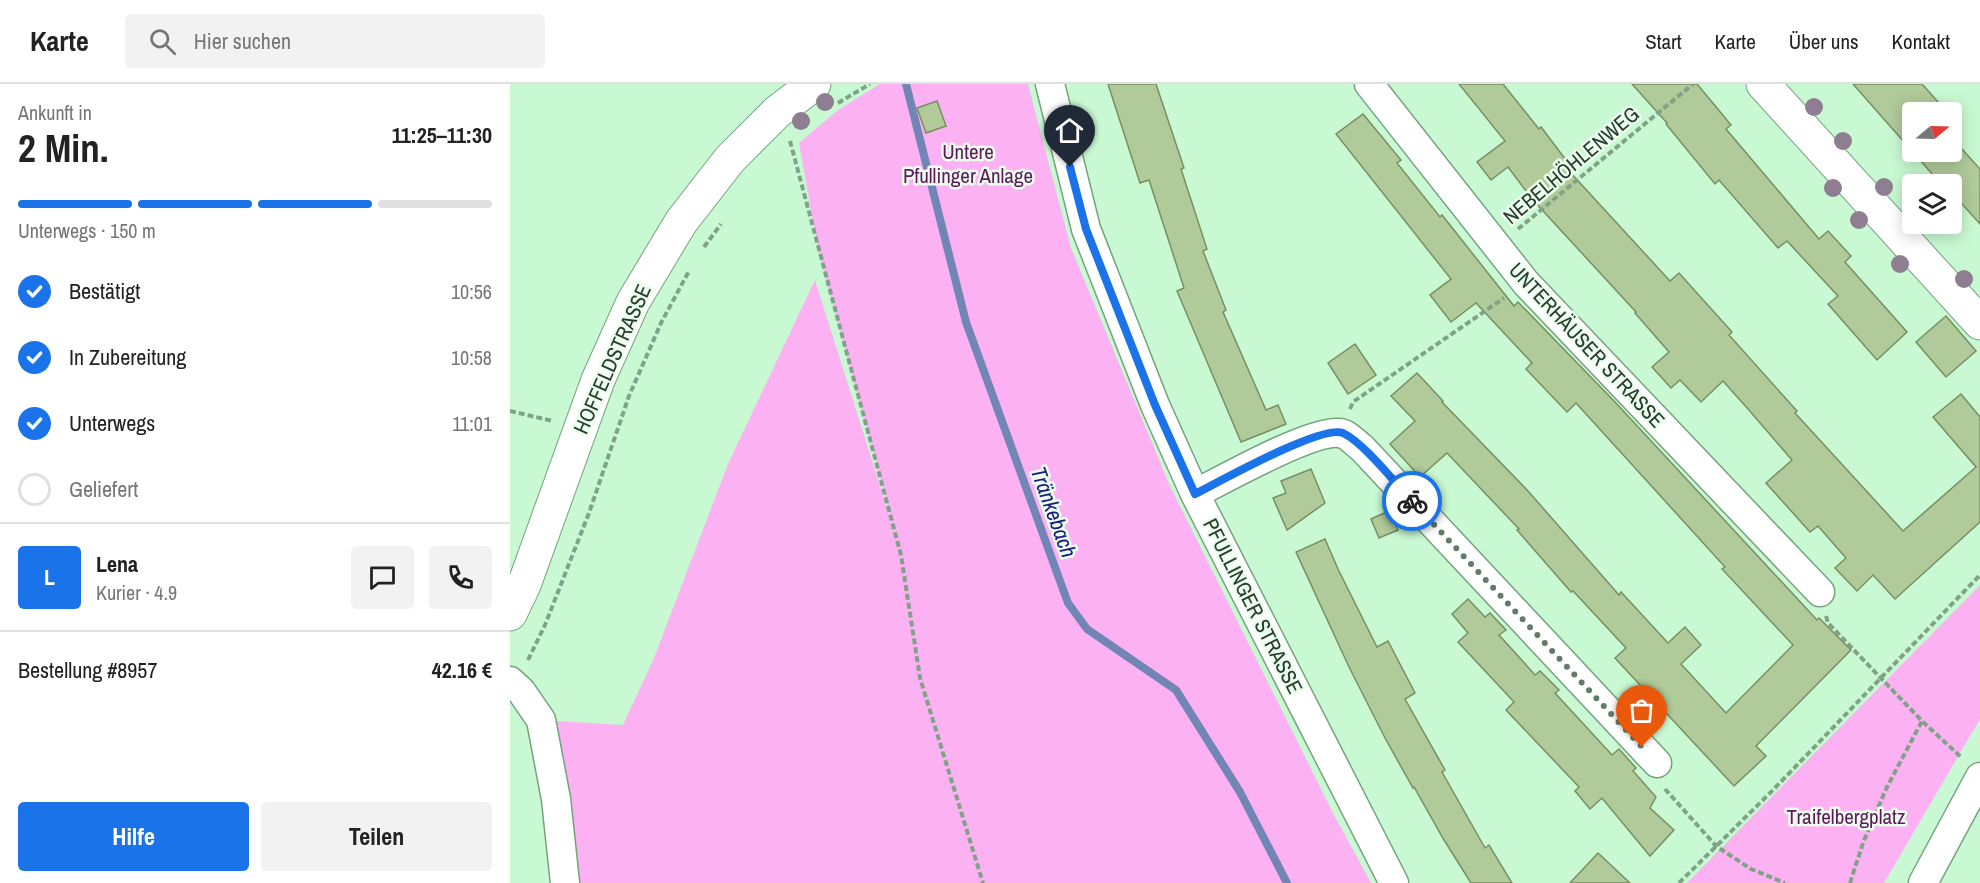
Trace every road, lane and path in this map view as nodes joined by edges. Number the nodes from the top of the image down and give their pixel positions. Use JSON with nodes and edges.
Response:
{"nodes":[{"id":1,"x":870,"y":84,"type":"edge"},
{"id":2,"x":1050,"y":84,"type":"edge"},
{"id":3,"x":1369,"y":84,"type":"edge"},
{"id":4,"x":1693,"y":84,"type":"edge"},
{"id":5,"x":1764,"y":84,"type":"edge"},
{"id":6,"x":822,"y":96,"type":"edge"},
{"id":7,"x":777,"y":112,"type":"junction"},
{"id":8,"x":799,"y":135,"type":"dead end"},
{"id":9,"x":791,"y":142,"type":"junction"},
{"id":10,"x":783,"y":149,"type":"dead end"},
{"id":11,"x":727,"y":215,"type":"dead end"},
{"id":12,"x":1496,"y":246,"type":"junction"},
{"id":13,"x":701,"y":250,"type":"dead end"},
{"id":14,"x":690,"y":271,"type":"dead end"},
{"id":15,"x":1526,"y":283,"type":"junction"},
{"id":16,"x":1980,"y":323,"type":"edge"},
{"id":17,"x":1353,"y":402,"type":"dead end"},
{"id":18,"x":510,"y":411,"type":"edge"},
{"id":19,"x":580,"y":427,"type":"junction"},
{"id":20,"x":1195,"y":494,"type":"junction"},
{"id":21,"x":1980,"y":575,"type":"edge"},
{"id":22,"x":1820,"y":592,"type":"dead end"},
{"id":23,"x":510,"y":614,"type":"edge"},
{"id":24,"x":1828,"y":623,"type":"dead end"},
{"id":25,"x":1880,"y":676,"type":"junction"},
{"id":26,"x":511,"y":682,"type":"edge"},
{"id":27,"x":1923,"y":721,"type":"junction"},
{"id":28,"x":1657,"y":763,"type":"joint"},
{"id":29,"x":1972,"y":768,"type":"edge"},
{"id":30,"x":1716,"y":846,"type":"junction"},
{"id":31,"x":1933,"y":879,"type":"edge"},
{"id":32,"x":565,"y":883,"type":"edge"},
{"id":33,"x":983,"y":883,"type":"edge"},
{"id":34,"x":1394,"y":883,"type":"edge"},
{"id":35,"x":1679,"y":883,"type":"edge"},
{"id":36,"x":1785,"y":883,"type":"edge"},
{"id":37,"x":1850,"y":883,"type":"edge"}],
"edges":[{"from":1,"to":6,"type":"path"},
{"from":2,"to":20,"type":"street","name":"PFULLINGER STRASSE"},
{"from":3,"to":12,"type":"street","name":"UNTERHÄUSER STRASSE"},
{"from":4,"to":12,"type":"path","name":"NEBELHÖHLENWEG"},
{"from":5,"to":16,"type":"street"},
{"from":6,"to":7,"type":"street","name":"HOFFELDSTRASSE"},
{"from":7,"to":9,"type":"path"},
{"from":7,"to":19,"type":"street","name":"HOFFELDSTRASSE"},
{"from":8,"to":9,"type":"path"},
{"from":9,"to":10,"type":"path"},
{"from":9,"to":33,"type":"path"},
{"from":11,"to":13,"type":"path"},
{"from":12,"to":15,"type":"street","name":"UNTERHÄUSER STRASSE"},
{"from":14,"to":26,"type":"path"},
{"from":15,"to":17,"type":"path"},
{"from":15,"to":22,"type":"street","name":"UNTERHÄUSER STRASSE"},
{"from":18,"to":19,"type":"path"},
{"from":19,"to":23,"type":"street","name":"HOFFELDSTRASSE"},
{"from":20,"to":28,"type":"street"},
{"from":20,"to":34,"type":"street","name":"PFULLINGER STRASSE"},
{"from":21,"to":25,"type":"path"},
{"from":24,"to":25,"type":"path"},
{"from":25,"to":27,"type":"path"},
{"from":25,"to":30,"type":"path"},
{"from":26,"to":32,"type":"street"},
{"from":27,"to":29,"type":"path"},
{"from":27,"to":37,"type":"path"},
{"from":28,"to":30,"type":"path"},
{"from":29,"to":31,"type":"street"},
{"from":30,"to":35,"type":"path"},
{"from":30,"to":36,"type":"path"}]}
